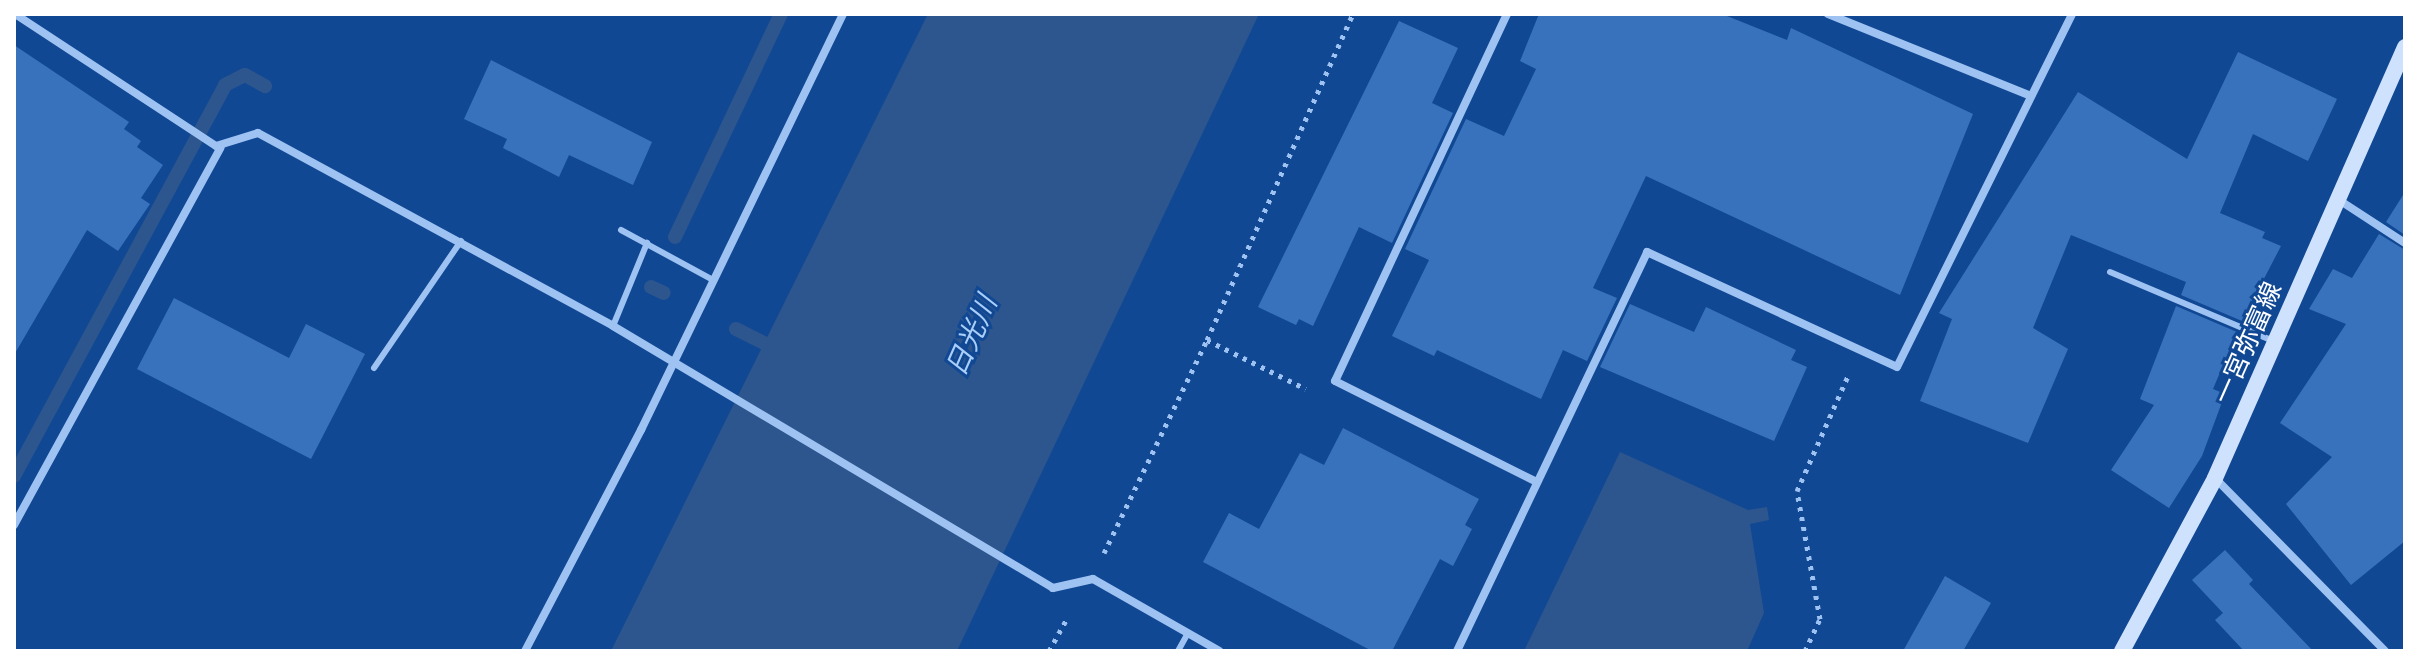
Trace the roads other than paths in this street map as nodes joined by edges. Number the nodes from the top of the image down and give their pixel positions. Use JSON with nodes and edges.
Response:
{"nodes":[{"id":1,"x":15,"y":14,"type":"edge"},
{"id":2,"x":843,"y":14,"type":"edge"},
{"id":3,"x":1507,"y":14,"type":"edge"},
{"id":4,"x":1828,"y":14,"type":"edge"},
{"id":5,"x":2072,"y":14,"type":"edge"},
{"id":6,"x":2405,"y":47,"type":"edge"},
{"id":7,"x":2031,"y":96,"type":"junction"},
{"id":8,"x":218,"y":147,"type":"junction"},
{"id":9,"x":2338,"y":199,"type":"junction"},
{"id":10,"x":621,"y":230,"type":"dead end"},
{"id":11,"x":461,"y":241,"type":"junction"},
{"id":12,"x":647,"y":243,"type":"junction"},
{"id":13,"x":2405,"y":243,"type":"edge"},
{"id":14,"x":2110,"y":272,"type":"dead end"},
{"id":15,"x":713,"y":280,"type":"junction"},
{"id":16,"x":613,"y":326,"type":"junction"},
{"id":17,"x":2275,"y":342,"type":"junction"},
{"id":18,"x":672,"y":365,"type":"junction"},
{"id":19,"x":374,"y":368,"type":"dead end"},
{"id":20,"x":2215,"y":478,"type":"junction"},
{"id":21,"x":1537,"y":482,"type":"junction"},
{"id":22,"x":14,"y":525,"type":"edge"},
{"id":23,"x":1188,"y":633,"type":"junction"},
{"id":24,"x":525,"y":651,"type":"edge"},
{"id":25,"x":1178,"y":651,"type":"edge"},
{"id":26,"x":1219,"y":651,"type":"edge"},
{"id":27,"x":1457,"y":651,"type":"edge"},
{"id":28,"x":2122,"y":651,"type":"edge"},
{"id":29,"x":2385,"y":651,"type":"edge"}],
"edges":[{"from":1,"to":8,"type":"street"},
{"from":2,"to":15,"type":"street"},
{"from":3,"to":21,"type":"street"},
{"from":4,"to":7,"type":"street"},
{"from":5,"to":7,"type":"street"},
{"from":6,"to":9,"type":"main road","name":"一宮弥富線"},
{"from":7,"to":21,"type":"street"},
{"from":8,"to":11,"type":"street"},
{"from":8,"to":22,"type":"street"},
{"from":9,"to":13,"type":"street"},
{"from":9,"to":17,"type":"main road","name":"一宮弥富線"},
{"from":10,"to":12,"type":"lane"},
{"from":11,"to":16,"type":"street"},
{"from":11,"to":19,"type":"lane"},
{"from":12,"to":15,"type":"lane"},
{"from":12,"to":16,"type":"lane"},
{"from":14,"to":17,"type":"lane"},
{"from":15,"to":18,"type":"street"},
{"from":16,"to":18,"type":"street"},
{"from":17,"to":20,"type":"main road","name":"一宮弥富線"},
{"from":18,"to":23,"type":"street"},
{"from":18,"to":24,"type":"street"},
{"from":20,"to":28,"type":"main road","name":"一宮弥富線"},
{"from":20,"to":29,"type":"street"},
{"from":21,"to":27,"type":"street"},
{"from":23,"to":25,"type":"lane"},
{"from":23,"to":26,"type":"street"}]}
